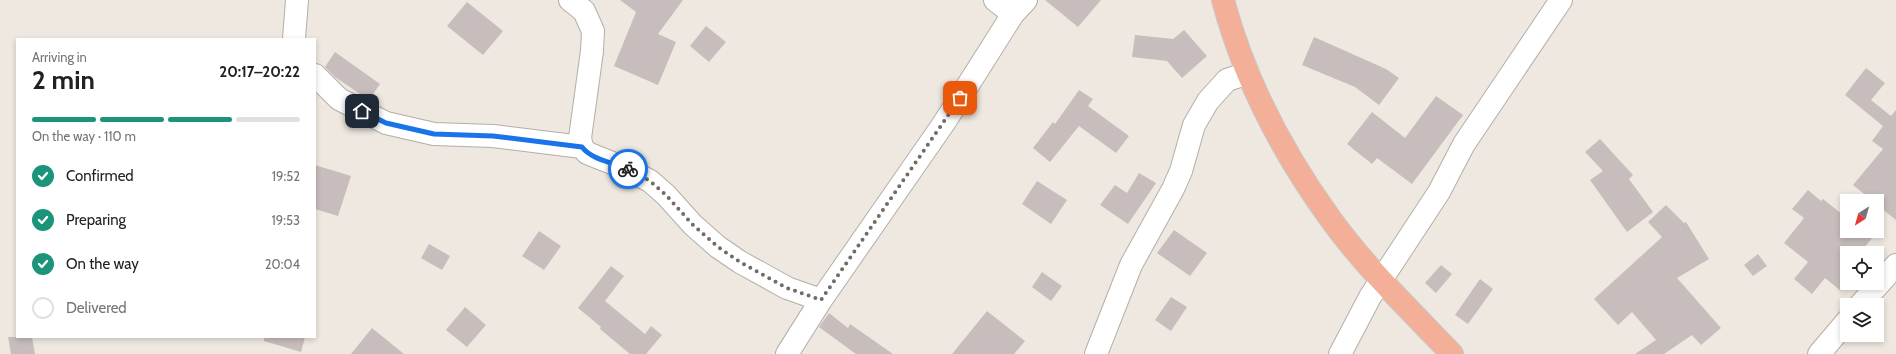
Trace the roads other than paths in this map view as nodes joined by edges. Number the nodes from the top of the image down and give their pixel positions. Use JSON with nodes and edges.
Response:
{"nodes":[{"id":1,"x":297,"y":0,"type":"edge"},
{"id":2,"x":570,"y":0,"type":"edge"},
{"id":3,"x":995,"y":0,"type":"edge"},
{"id":4,"x":1223,"y":0,"type":"edge"},
{"id":5,"x":1561,"y":0,"type":"edge"},
{"id":6,"x":1019,"y":7,"type":"edge"},
{"id":7,"x":294,"y":38,"type":"edge"},
{"id":8,"x":1248,"y":73,"type":"junction"},
{"id":9,"x":316,"y":76,"type":"edge"},
{"id":10,"x":582,"y":147,"type":"junction"},
{"id":11,"x":1896,"y":265,"type":"edge"},
{"id":12,"x":1382,"y":279,"type":"junction"},
{"id":13,"x":1866,"y":298,"type":"edge"},
{"id":14,"x":821,"y":300,"type":"junction"},
{"id":15,"x":1840,"y":328,"type":"edge"},
{"id":16,"x":787,"y":354,"type":"edge"},
{"id":17,"x":1096,"y":354,"type":"edge"},
{"id":18,"x":1340,"y":354,"type":"edge"},
{"id":19,"x":1452,"y":354,"type":"edge"},
{"id":20,"x":1819,"y":354,"type":"edge"}],
"edges":[{"from":1,"to":7,"type":"street"},
{"from":2,"to":10,"type":"street"},
{"from":3,"to":6,"type":"street"},
{"from":4,"to":8,"type":"main road"},
{"from":5,"to":12,"type":"street"},
{"from":6,"to":14,"type":"street"},
{"from":8,"to":12,"type":"main road"},
{"from":8,"to":17,"type":"street"},
{"from":9,"to":10,"type":"street"},
{"from":10,"to":14,"type":"street"},
{"from":11,"to":13,"type":"street"},
{"from":12,"to":18,"type":"street"},
{"from":12,"to":19,"type":"main road"},
{"from":14,"to":16,"type":"street"},
{"from":15,"to":20,"type":"street"}]}
